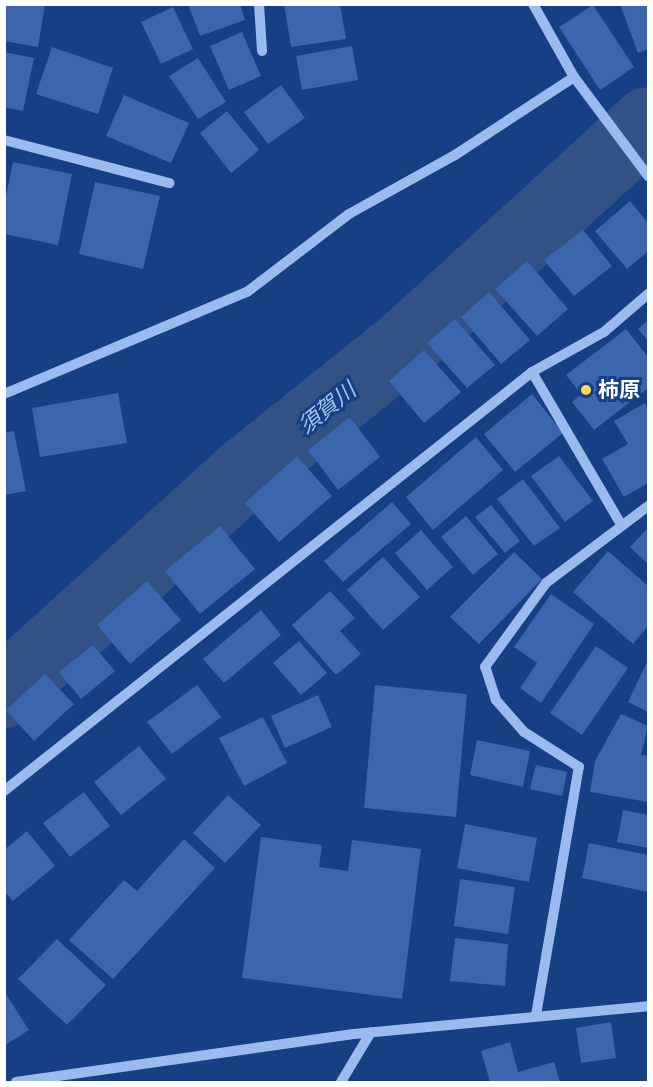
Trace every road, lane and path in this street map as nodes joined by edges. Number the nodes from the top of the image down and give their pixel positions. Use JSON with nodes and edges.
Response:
{"nodes":[{"id":1,"x":259,"y":4,"type":"edge"},
{"id":2,"x":533,"y":4,"type":"edge"},
{"id":3,"x":261,"y":51,"type":"dead end"},
{"id":4,"x":574,"y":77,"type":"junction"},
{"id":5,"x":4,"y":140,"type":"edge"},
{"id":6,"x":648,"y":176,"type":"edge"},
{"id":7,"x":169,"y":183,"type":"dead end"},
{"id":8,"x":648,"y":294,"type":"edge"},
{"id":9,"x":532,"y":372,"type":"junction"},
{"id":10,"x":4,"y":394,"type":"edge"},
{"id":11,"x":648,"y":506,"type":"edge"},
{"id":12,"x":622,"y":526,"type":"junction"},
{"id":13,"x":4,"y":790,"type":"edge"},
{"id":14,"x":648,"y":1006,"type":"edge"},
{"id":15,"x":536,"y":1015,"type":"junction"},
{"id":16,"x":370,"y":1032,"type":"junction"},
{"id":17,"x":16,"y":1083,"type":"edge"},
{"id":18,"x":341,"y":1083,"type":"edge"}],
"edges":[{"from":1,"to":3,"type":"street"},
{"from":2,"to":4,"type":"street"},
{"from":4,"to":6,"type":"street"},
{"from":4,"to":10,"type":"street"},
{"from":5,"to":7,"type":"street"},
{"from":8,"to":9,"type":"street"},
{"from":9,"to":12,"type":"street"},
{"from":9,"to":13,"type":"street"},
{"from":11,"to":12,"type":"street"},
{"from":12,"to":15,"type":"street"},
{"from":14,"to":15,"type":"street"},
{"from":15,"to":16,"type":"street"},
{"from":16,"to":17,"type":"street"},
{"from":16,"to":18,"type":"street"}]}
